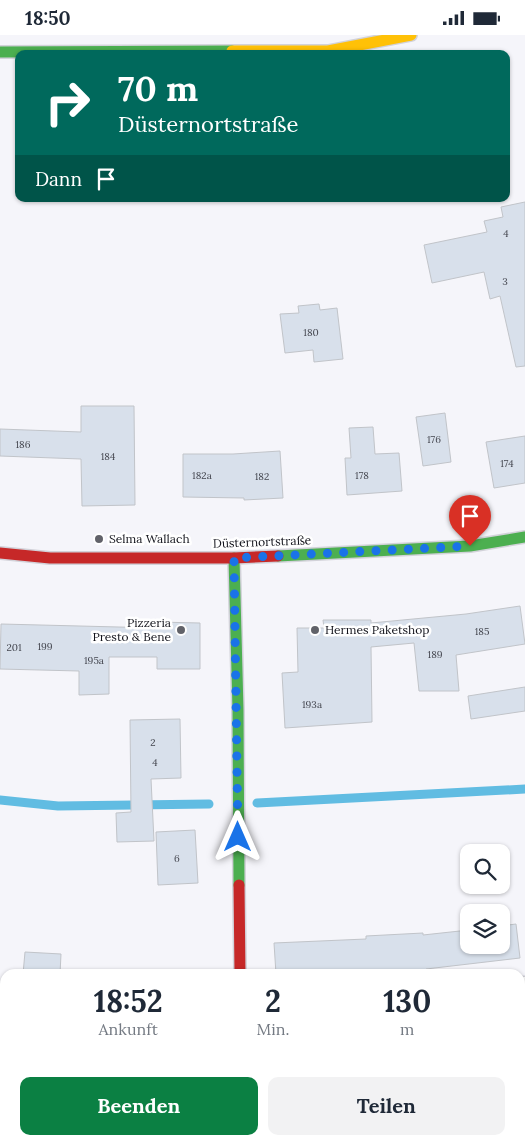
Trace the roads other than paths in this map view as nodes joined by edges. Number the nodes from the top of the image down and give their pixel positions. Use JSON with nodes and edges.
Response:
{"nodes":[{"id":1,"x":411,"y":35,"type":"edge"},
{"id":2,"x":333,"y":50,"type":"edge"},
{"id":3,"x":0,"y":52,"type":"edge"},
{"id":4,"x":15,"y":52,"type":"edge"},
{"id":5,"x":525,"y":537,"type":"edge"},
{"id":6,"x":0,"y":553,"type":"edge"},
{"id":7,"x":234,"y":558,"type":"junction"},
{"id":8,"x":240,"y":969,"type":"edge"}],
"edges":[{"from":1,"to":2,"type":"street"},
{"from":3,"to":4,"type":"street"},
{"from":5,"to":7,"type":"street","name":"Düsternortstraße"},
{"from":6,"to":7,"type":"street","name":"Düsternortstraße"},
{"from":7,"to":8,"type":"street"}]}
